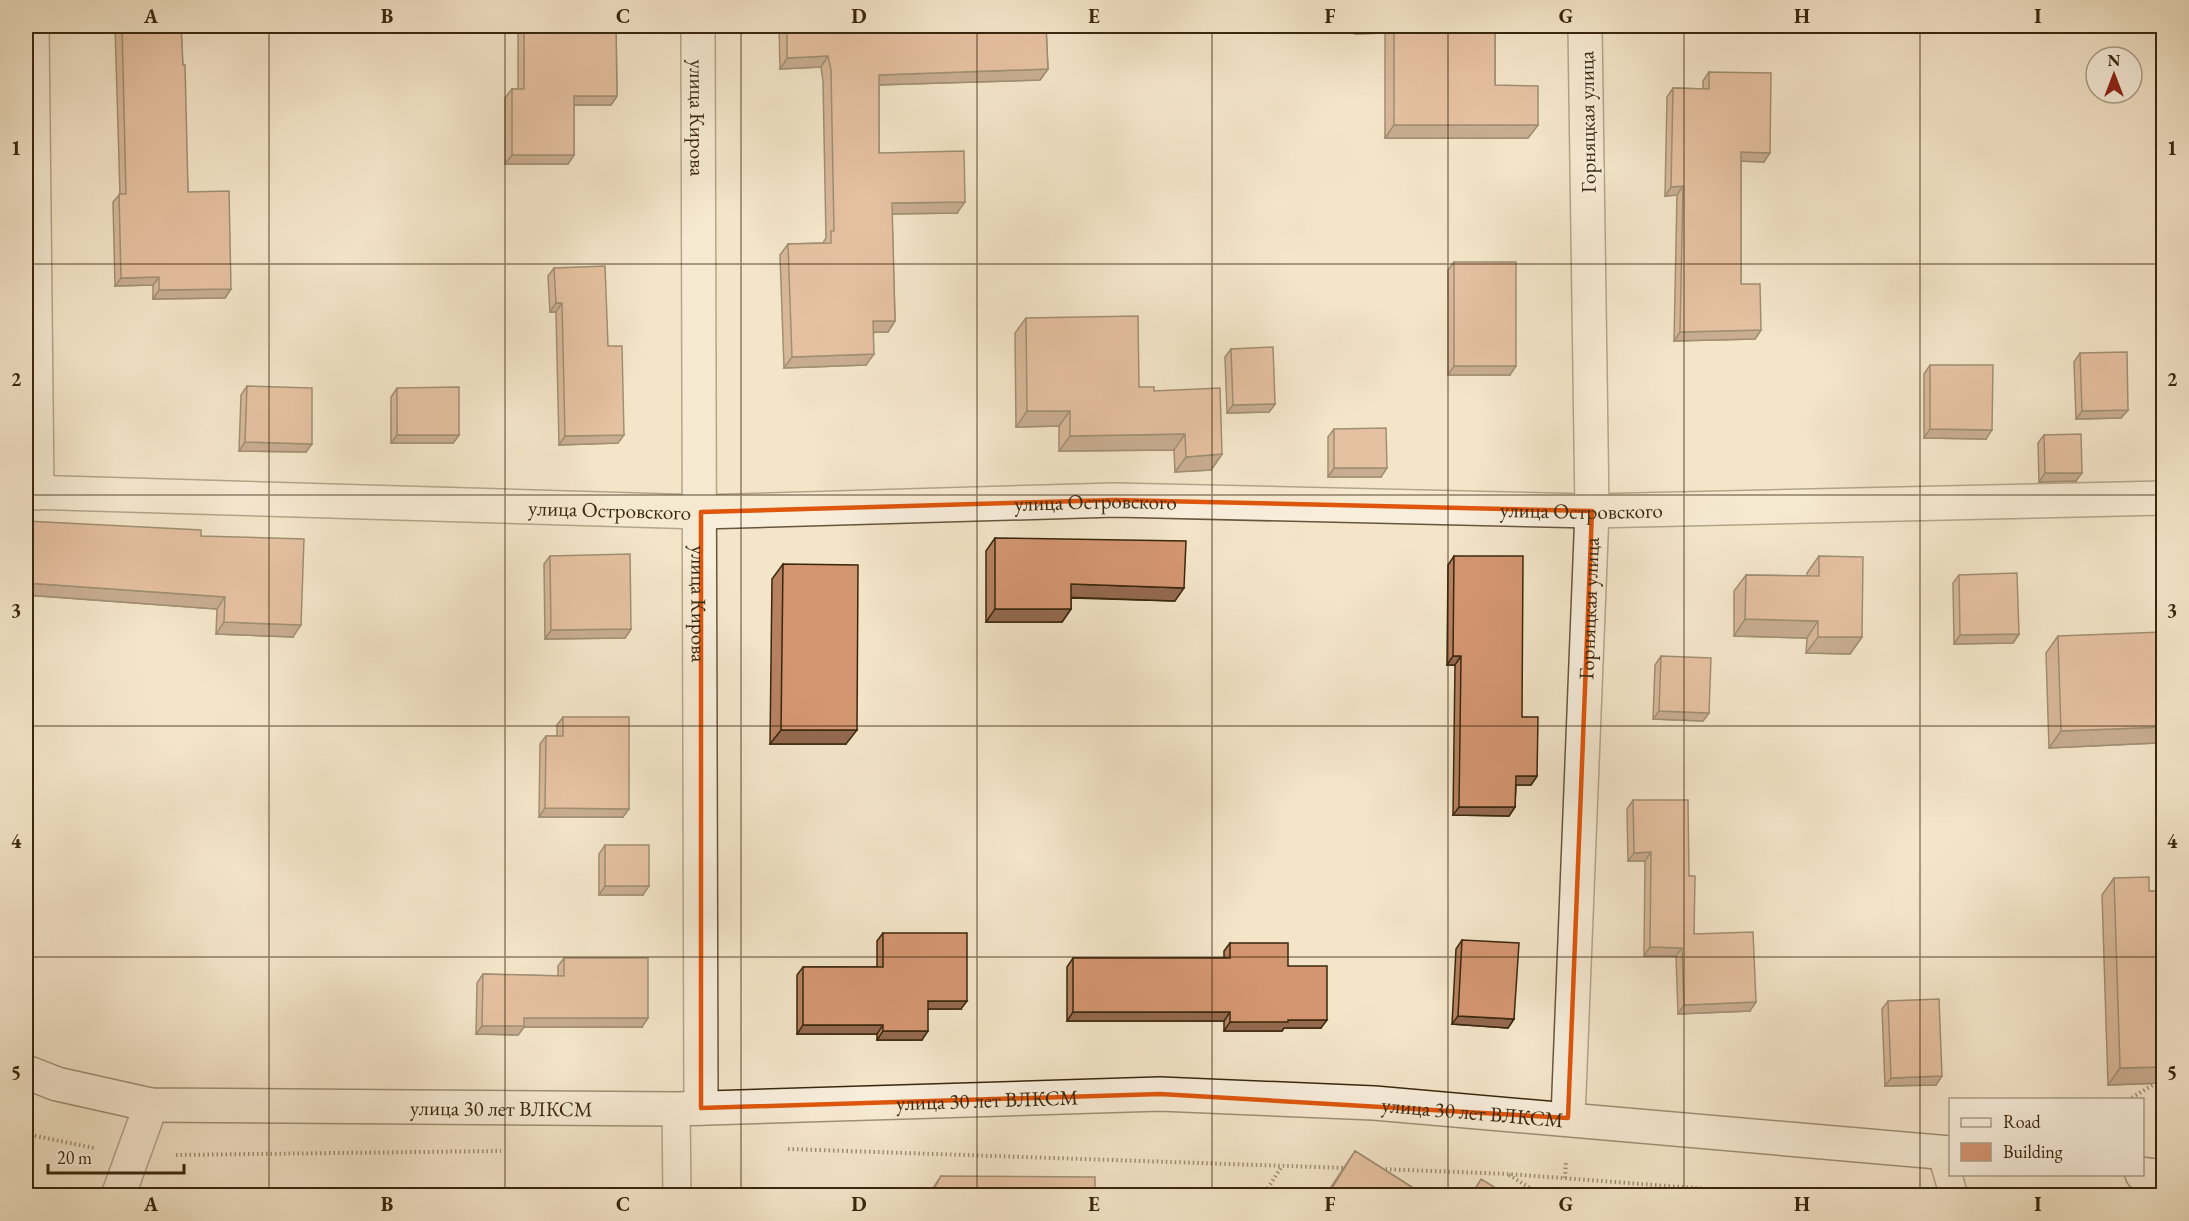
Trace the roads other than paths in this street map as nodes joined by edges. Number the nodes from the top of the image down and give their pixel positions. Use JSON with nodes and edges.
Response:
{"nodes":[{"id":1,"x":32,"y":26,"type":"edge"},
{"id":2,"x":698,"y":26,"type":"edge"},
{"id":3,"x":1585,"y":26,"type":"edge"},
{"id":4,"x":31,"y":492,"type":"edge"},
{"id":5,"x":2163,"y":498,"type":"edge"},
{"id":6,"x":1592,"y":511,"type":"junction"},
{"id":7,"x":700,"y":512,"type":"junction"},
{"id":8,"x":26,"y":1072,"type":"edge"},
{"id":9,"x":151,"y":1105,"type":"junction"},
{"id":10,"x":689,"y":1109,"type":"junction"},
{"id":11,"x":1568,"y":1118,"type":"junction"},
{"id":12,"x":1946,"y":1153,"type":"edge"},
{"id":13,"x":1949,"y":1169,"type":"edge"},
{"id":14,"x":2144,"y":1174,"type":"edge"},
{"id":15,"x":1950,"y":1176,"type":"edge"},
{"id":16,"x":2163,"y":1177,"type":"edge"},
{"id":17,"x":118,"y":1196,"type":"edge"},
{"id":18,"x":677,"y":1196,"type":"edge"},
{"id":19,"x":1954,"y":1196,"type":"edge"}],
"edges":[{"from":1,"to":4,"type":"street"},
{"from":2,"to":7,"type":"street","name":"улица Кирова"},
{"from":3,"to":6,"type":"street","name":"Горняцкая улица"},
{"from":4,"to":7,"type":"street","name":"улица Островского"},
{"from":5,"to":6,"type":"street","name":"улица Островского"},
{"from":6,"to":7,"type":"street","name":"улица Островского"},
{"from":6,"to":11,"type":"street","name":"Горняцкая улица"},
{"from":7,"to":10,"type":"street","name":"улица Кирова"},
{"from":8,"to":9,"type":"street","name":"улица 30 лет ВЛКСМ"},
{"from":9,"to":10,"type":"street","name":"улица 30 лет ВЛКСМ"},
{"from":9,"to":17,"type":"street"},
{"from":10,"to":11,"type":"street","name":"улица 30 лет ВЛКСМ"},
{"from":10,"to":18,"type":"lane"},
{"from":11,"to":12,"type":"street","name":"улица 30 лет ВЛКСМ"},
{"from":12,"to":13,"type":"lane"},
{"from":14,"to":16,"type":"street"},
{"from":15,"to":19,"type":"lane"}]}
